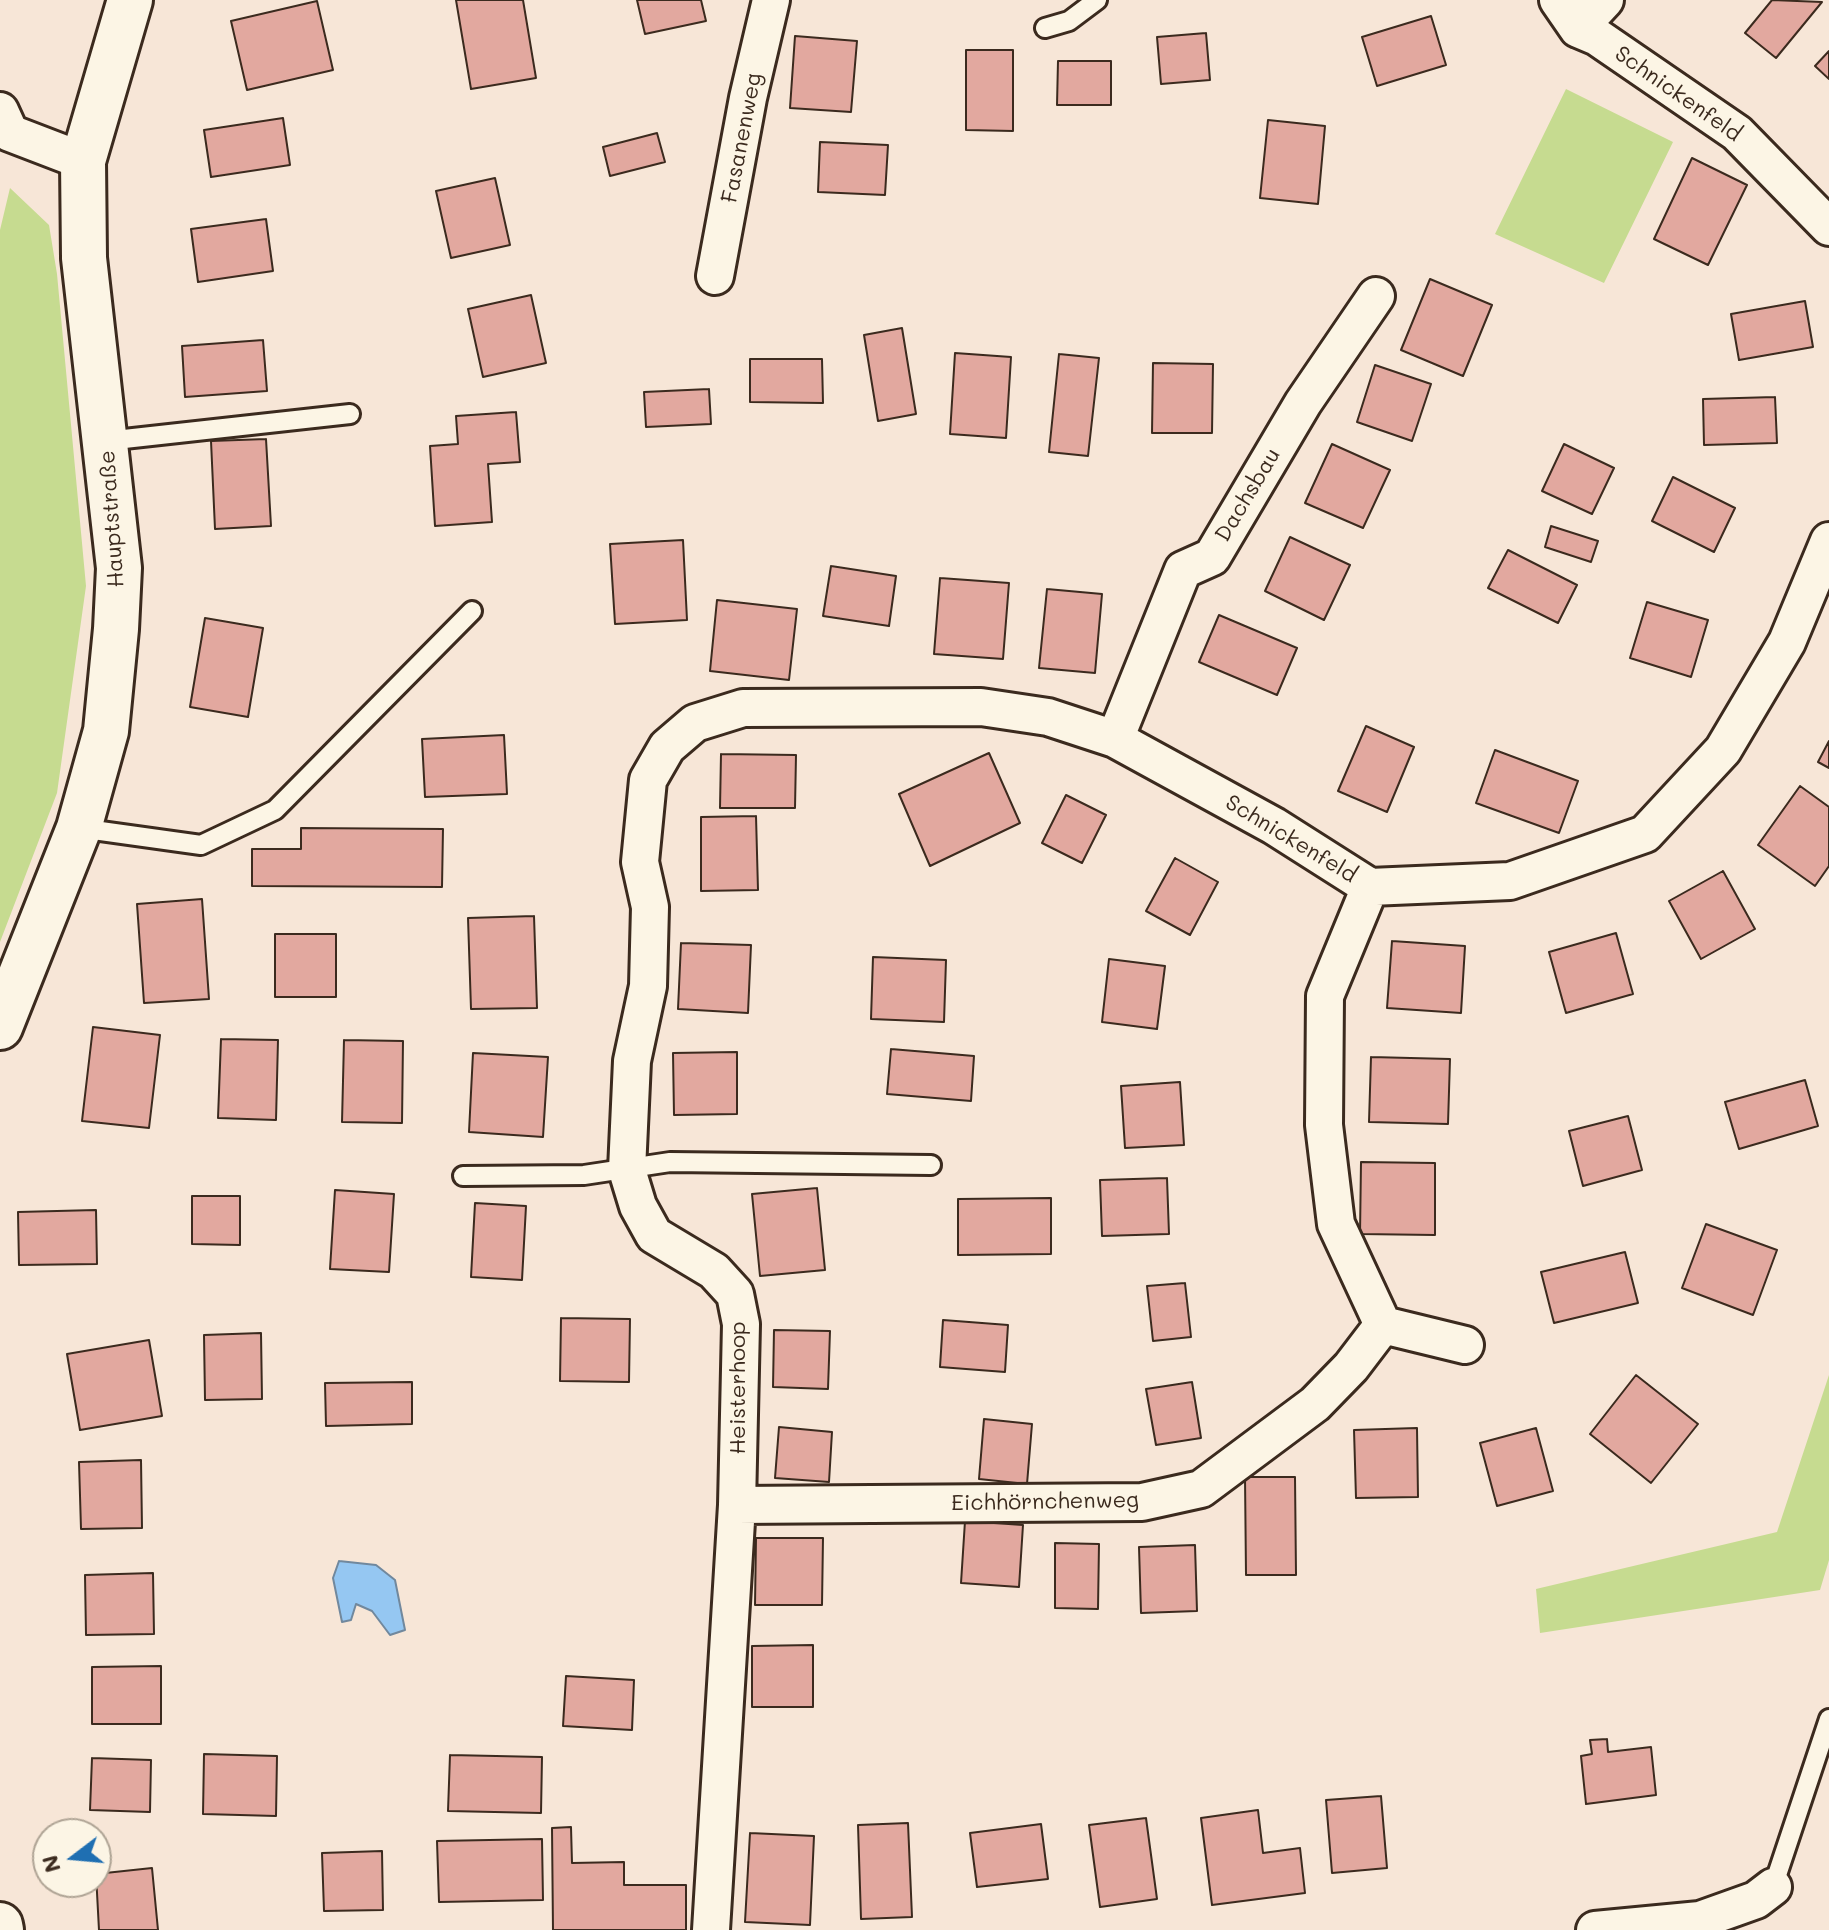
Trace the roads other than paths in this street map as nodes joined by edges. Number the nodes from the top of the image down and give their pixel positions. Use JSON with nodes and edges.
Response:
{"nodes":[{"id":1,"x":771,"y":0,"type":"edge"},
{"id":2,"x":1097,"y":0,"type":"edge"},
{"id":3,"x":1558,"y":0,"type":"edge"},
{"id":4,"x":1605,"y":0,"type":"edge"},
{"id":5,"x":134,"y":1,"type":"edge"},
{"id":6,"x":1045,"y":28,"type":"dead end"},
{"id":7,"x":1578,"y":29,"type":"junction"},
{"id":8,"x":0,"y":111,"type":"edge"},
{"id":9,"x":83,"y":161,"type":"junction"},
{"id":10,"x":1829,"y":227,"type":"edge"},
{"id":11,"x":715,"y":276,"type":"dead end"},
{"id":12,"x":1376,"y":296,"type":"dead end"},
{"id":13,"x":350,"y":414,"type":"dead end"},
{"id":14,"x":106,"y":441,"type":"junction"},
{"id":15,"x":1829,"y":541,"type":"edge"},
{"id":16,"x":472,"y":611,"type":"dead end"},
{"id":17,"x":695,"y":723,"type":"joint"},
{"id":18,"x":1115,"y":739,"type":"junction"},
{"id":19,"x":79,"y":828,"type":"junction"},
{"id":20,"x":1370,"y":887,"type":"junction"},
{"id":21,"x":0,"y":1027,"type":"edge"},
{"id":22,"x":931,"y":1165,"type":"dead end"},
{"id":23,"x":627,"y":1170,"type":"junction"},
{"id":24,"x":463,"y":1176,"type":"dead end"},
{"id":25,"x":1383,"y":1325,"type":"junction"},
{"id":26,"x":1465,"y":1345,"type":"dead end"},
{"id":27,"x":737,"y":1505,"type":"junction"},
{"id":28,"x":1829,"y":1719,"type":"edge"},
{"id":29,"x":1773,"y":1887,"type":"joint"},
{"id":30,"x":711,"y":1930,"type":"edge"},
{"id":31,"x":1595,"y":1930,"type":"edge"}],
"edges":[{"from":1,"to":11,"type":"street","name":"Fasanenweg"},
{"from":2,"to":6,"type":"lane"},
{"from":3,"to":7,"type":"street","name":"Schnickenfeld"},
{"from":4,"to":7,"type":"street"},
{"from":5,"to":9,"type":"main road","name":"Hauptstraße"},
{"from":7,"to":10,"type":"street","name":"Schnickenfeld"},
{"from":8,"to":9,"type":"street"},
{"from":9,"to":14,"type":"main road","name":"Hauptstraße"},
{"from":12,"to":18,"type":"street","name":"Dachsbau"},
{"from":13,"to":14,"type":"lane"},
{"from":14,"to":19,"type":"main road","name":"Hauptstraße"},
{"from":15,"to":20,"type":"street","name":"Schnickenfeld"},
{"from":16,"to":19,"type":"lane"},
{"from":17,"to":18,"type":"street","name":"Schnickenfeld"},
{"from":17,"to":23,"type":"street","name":"Heisterhoop"},
{"from":18,"to":20,"type":"street","name":"Schnickenfeld"},
{"from":19,"to":21,"type":"main road","name":"Hauptstraße"},
{"from":20,"to":25,"type":"street"},
{"from":22,"to":23,"type":"lane"},
{"from":23,"to":24,"type":"lane"},
{"from":23,"to":27,"type":"street","name":"Heisterhoop"},
{"from":25,"to":26,"type":"street"},
{"from":25,"to":27,"type":"street","name":"Eichhörnchenweg"},
{"from":27,"to":30,"type":"street","name":"Heisterhoop"},
{"from":28,"to":29,"type":"lane"},
{"from":29,"to":31,"type":"street"}]}
